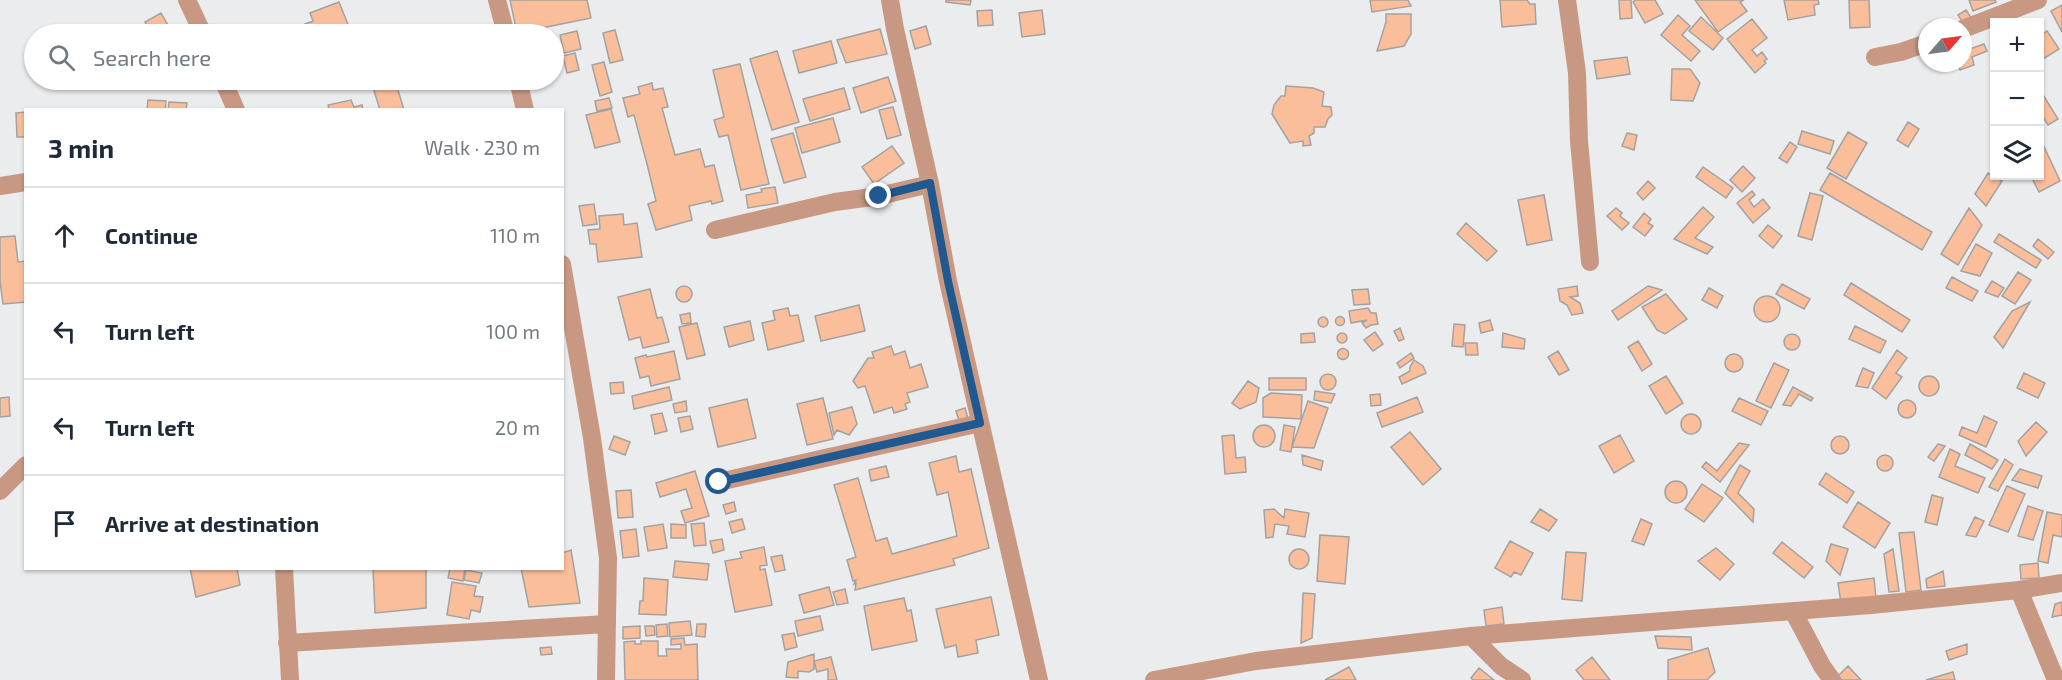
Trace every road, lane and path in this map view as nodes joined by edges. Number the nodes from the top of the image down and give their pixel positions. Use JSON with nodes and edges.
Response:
{"nodes":[{"id":1,"x":187,"y":0,"type":"edge"},
{"id":2,"x":497,"y":0,"type":"edge"},
{"id":3,"x":890,"y":0,"type":"edge"},
{"id":4,"x":1567,"y":0,"type":"edge"},
{"id":5,"x":2038,"y":0,"type":"edge"},
{"id":6,"x":198,"y":24,"type":"edge"},
{"id":7,"x":503,"y":24,"type":"edge"},
{"id":8,"x":1972,"y":26,"type":"edge"},
{"id":9,"x":1918,"y":46,"type":"edge"},
{"id":10,"x":1875,"y":57,"type":"dead end"},
{"id":11,"x":227,"y":90,"type":"edge"},
{"id":12,"x":520,"y":90,"type":"edge"},
{"id":13,"x":235,"y":108,"type":"edge"},
{"id":14,"x":525,"y":108,"type":"edge"},
{"id":15,"x":24,"y":182,"type":"edge"},
{"id":16,"x":930,"y":183,"type":"junction"},
{"id":17,"x":0,"y":186,"type":"edge"},
{"id":18,"x":715,"y":230,"type":"dead end"},
{"id":19,"x":1590,"y":262,"type":"dead end"},
{"id":20,"x":564,"y":276,"type":"edge"},
{"id":21,"x":980,"y":423,"type":"junction"},
{"id":22,"x":24,"y":467,"type":"edge"},
{"id":23,"x":719,"y":482,"type":"dead end"},
{"id":24,"x":0,"y":491,"type":"edge"},
{"id":25,"x":284,"y":570,"type":"edge"},
{"id":26,"x":2062,"y":583,"type":"edge"},
{"id":27,"x":2019,"y":590,"type":"junction"},
{"id":28,"x":1793,"y":611,"type":"junction"},
{"id":29,"x":607,"y":624,"type":"junction"},
{"id":30,"x":1471,"y":636,"type":"junction"},
{"id":31,"x":287,"y":643,"type":"junction"},
{"id":32,"x":290,"y":680,"type":"edge"},
{"id":33,"x":606,"y":680,"type":"edge"},
{"id":34,"x":1039,"y":680,"type":"edge"},
{"id":35,"x":1154,"y":680,"type":"edge"},
{"id":36,"x":1522,"y":680,"type":"edge"},
{"id":37,"x":1832,"y":680,"type":"edge"},
{"id":38,"x":2056,"y":680,"type":"edge"}],
"edges":[{"from":1,"to":6,"type":"street"},
{"from":2,"to":7,"type":"street"},
{"from":3,"to":16,"type":"street"},
{"from":4,"to":19,"type":"street"},
{"from":5,"to":8,"type":"street"},
{"from":9,"to":10,"type":"street"},
{"from":11,"to":13,"type":"street"},
{"from":12,"to":14,"type":"street"},
{"from":15,"to":17,"type":"street"},
{"from":16,"to":18,"type":"street"},
{"from":16,"to":21,"type":"street"},
{"from":20,"to":29,"type":"street"},
{"from":21,"to":23,"type":"street"},
{"from":21,"to":34,"type":"street"},
{"from":22,"to":24,"type":"street"},
{"from":25,"to":31,"type":"street"},
{"from":26,"to":27,"type":"street"},
{"from":27,"to":28,"type":"street"},
{"from":27,"to":38,"type":"street"},
{"from":28,"to":30,"type":"street"},
{"from":28,"to":37,"type":"street"},
{"from":29,"to":31,"type":"street"},
{"from":29,"to":33,"type":"street"},
{"from":30,"to":35,"type":"street"},
{"from":30,"to":36,"type":"street"},
{"from":31,"to":32,"type":"street"}]}
